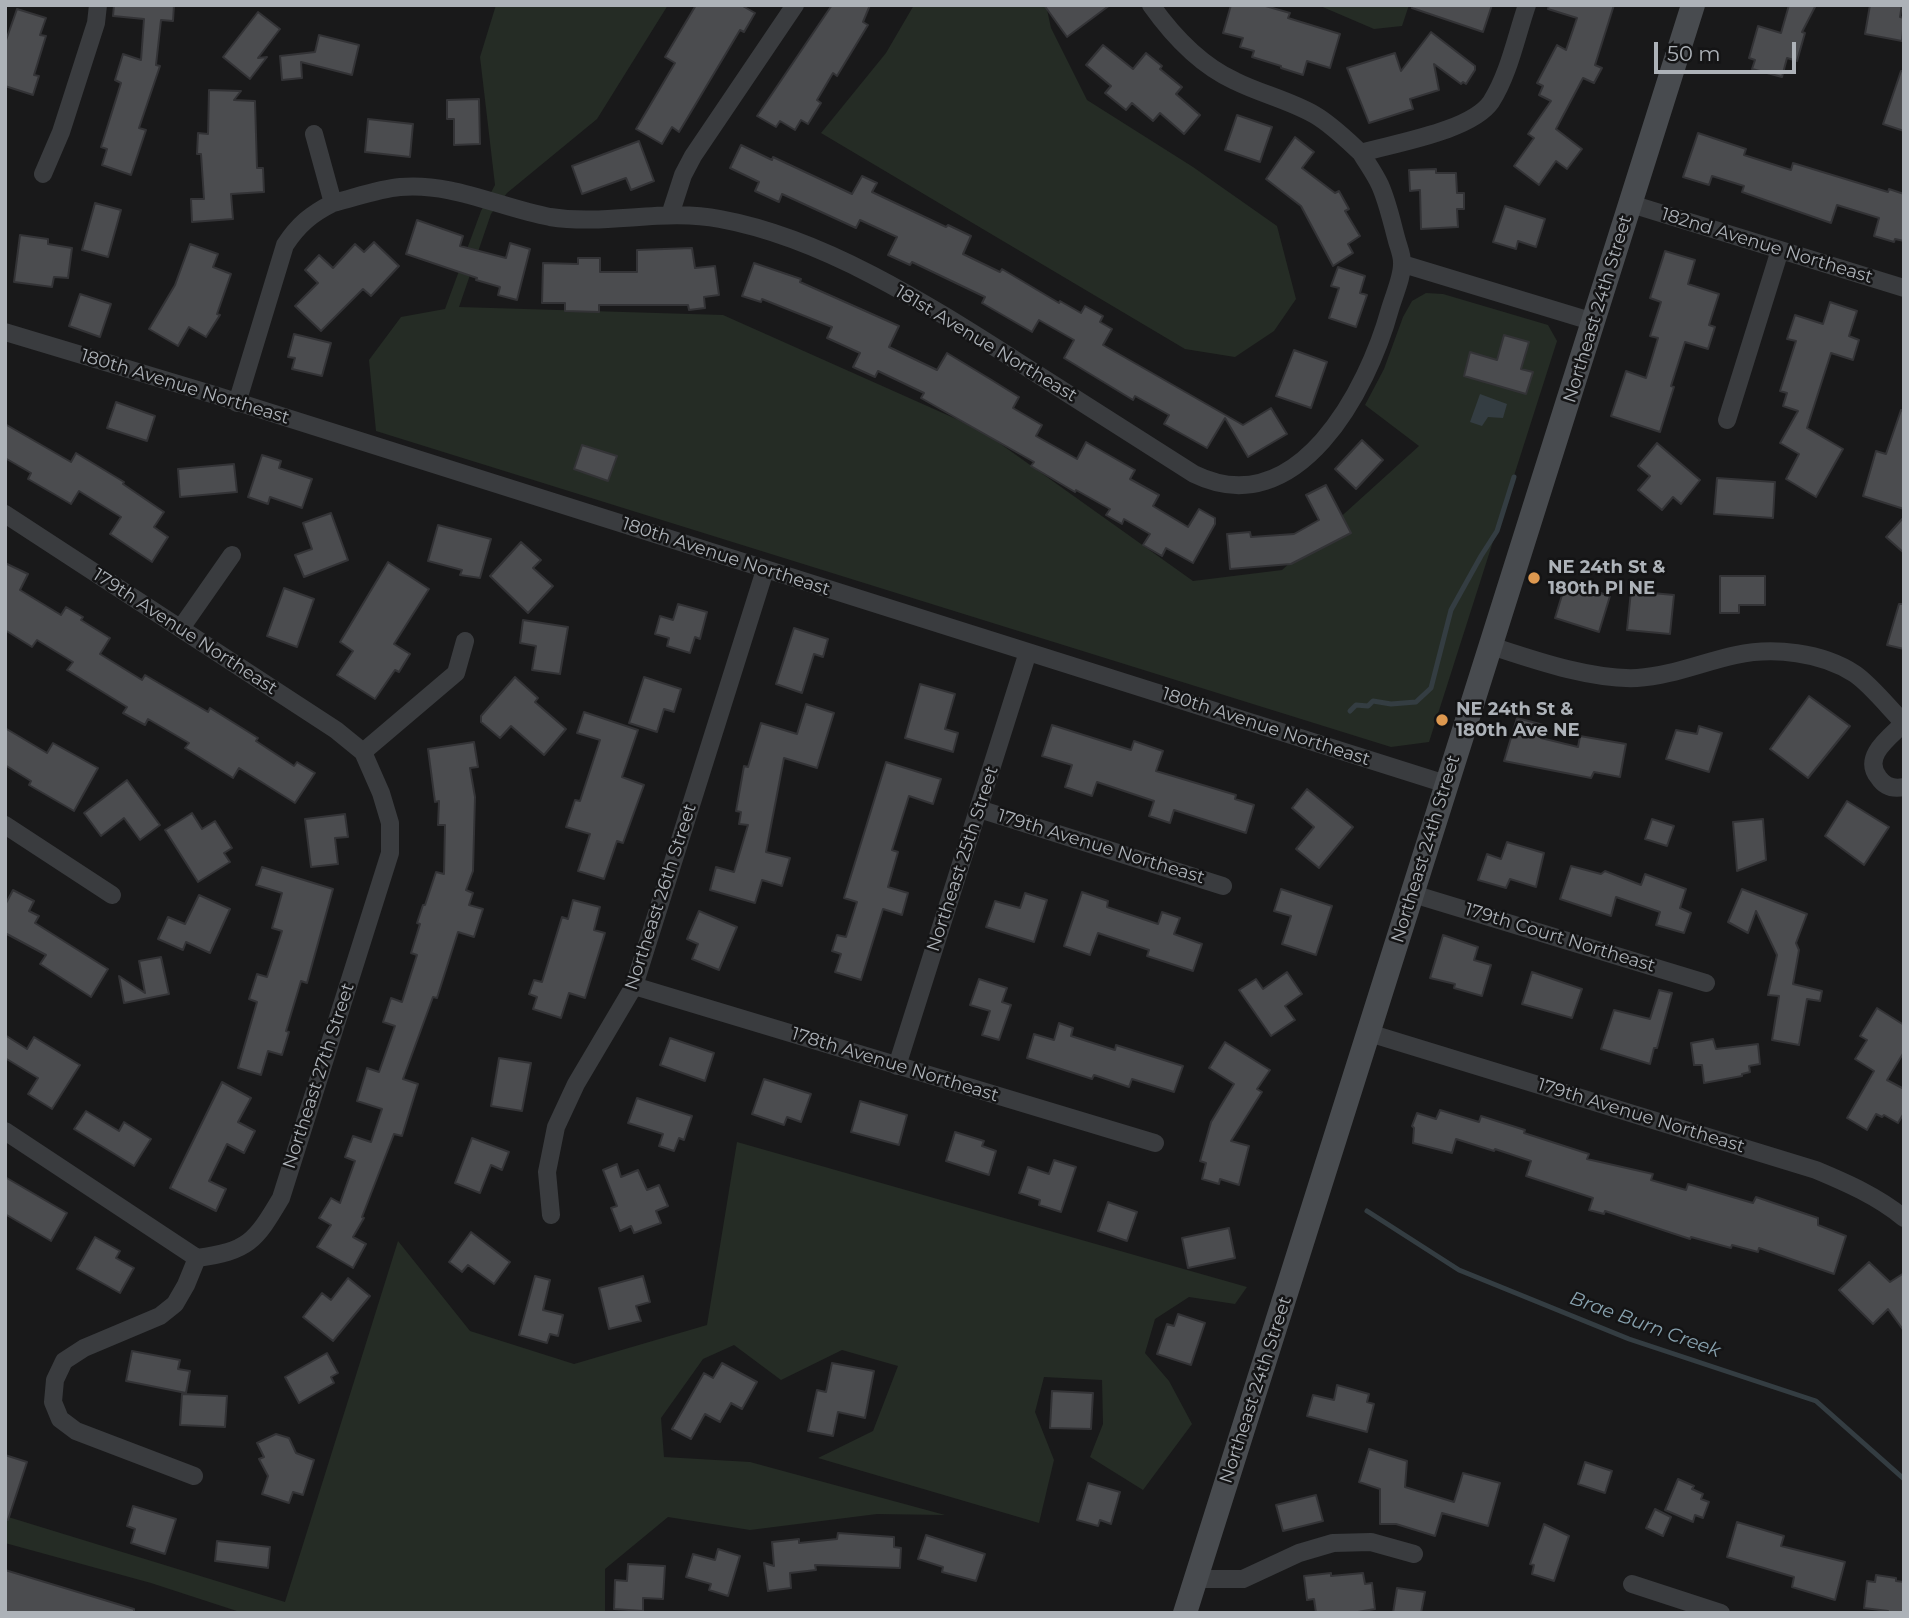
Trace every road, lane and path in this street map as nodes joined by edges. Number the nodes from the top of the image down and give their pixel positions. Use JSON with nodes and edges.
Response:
{"nodes":[{"id":1,"x":98,"y":5,"type":"edge"},
{"id":2,"x":795,"y":5,"type":"edge"},
{"id":3,"x":1151,"y":5,"type":"edge"},
{"id":4,"x":1527,"y":5,"type":"edge"},
{"id":5,"x":1693,"y":5,"type":"edge"},
{"id":6,"x":314,"y":134,"type":"dead end"},
{"id":7,"x":1361,"y":153,"type":"junction"},
{"id":8,"x":43,"y":174,"type":"dead end"},
{"id":9,"x":333,"y":203,"type":"junction"},
{"id":10,"x":1631,"y":204,"type":"junction"},
{"id":11,"x":670,"y":215,"type":"junction"},
{"id":12,"x":1780,"y":250,"type":"junction"},
{"id":13,"x":1403,"y":264,"type":"junction"},
{"id":14,"x":1904,"y":288,"type":"edge"},
{"id":15,"x":1594,"y":322,"type":"junction"},
{"id":16,"x":5,"y":332,"type":"edge"},
{"id":17,"x":237,"y":403,"type":"junction"},
{"id":18,"x":1727,"y":420,"type":"dead end"},
{"id":19,"x":5,"y":514,"type":"edge"},
{"id":20,"x":232,"y":555,"type":"dead end"},
{"id":21,"x":765,"y":570,"type":"junction"},
{"id":22,"x":181,"y":628,"type":"junction"},
{"id":23,"x":465,"y":641,"type":"dead end"},
{"id":24,"x":1491,"y":646,"type":"junction"},
{"id":25,"x":1028,"y":652,"type":"junction"},
{"id":26,"x":1904,"y":723,"type":"edge"},
{"id":27,"x":363,"y":752,"type":"junction"},
{"id":28,"x":1446,"y":784,"type":"junction"},
{"id":29,"x":1904,"y":787,"type":"edge"},
{"id":30,"x":979,"y":809,"type":"junction"},
{"id":31,"x":5,"y":825,"type":"edge"},
{"id":32,"x":1223,"y":886,"type":"dead end"},
{"id":33,"x":1413,"y":894,"type":"junction"},
{"id":34,"x":112,"y":895,"type":"dead end"},
{"id":35,"x":1706,"y":983,"type":"dead end"},
{"id":36,"x":634,"y":986,"type":"junction"},
{"id":37,"x":1369,"y":1033,"type":"junction"},
{"id":38,"x":897,"y":1066,"type":"junction"},
{"id":39,"x":5,"y":1130,"type":"edge"},
{"id":40,"x":1155,"y":1143,"type":"dead end"},
{"id":41,"x":551,"y":1215,"type":"dead end"},
{"id":42,"x":1904,"y":1218,"type":"edge"},
{"id":43,"x":197,"y":1258,"type":"junction"},
{"id":44,"x":194,"y":1476,"type":"dead end"},
{"id":45,"x":1414,"y":1554,"type":"dead end"},
{"id":46,"x":1195,"y":1579,"type":"junction"},
{"id":47,"x":1632,"y":1584,"type":"dead end"},
{"id":48,"x":1185,"y":1613,"type":"edge"},
{"id":49,"x":1721,"y":1613,"type":"edge"}],
"edges":[{"from":1,"to":8,"type":"street"},
{"from":2,"to":11,"type":"street"},
{"from":3,"to":7,"type":"street"},
{"from":4,"to":7,"type":"street"},
{"from":5,"to":10,"type":"main road","name":"Northeast 24th Street"},
{"from":6,"to":9,"type":"street"},
{"from":7,"to":13,"type":"street"},
{"from":9,"to":11,"type":"street","name":"181st Avenue Northeast"},
{"from":9,"to":17,"type":"street","name":"181st Avenue Northeast"},
{"from":10,"to":12,"type":"street","name":"182nd Avenue Northeast"},
{"from":10,"to":15,"type":"main road","name":"Northeast 24th Street"},
{"from":11,"to":13,"type":"street","name":"181st Avenue Northeast"},
{"from":12,"to":14,"type":"street","name":"182nd Avenue Northeast"},
{"from":12,"to":18,"type":"street"},
{"from":13,"to":15,"type":"street"},
{"from":15,"to":24,"type":"main road","name":"Northeast 24th Street"},
{"from":16,"to":17,"type":"street","name":"180th Avenue Northeast"},
{"from":17,"to":21,"type":"street","name":"180th Avenue Northeast"},
{"from":19,"to":22,"type":"street","name":"179th Avenue Northeast"},
{"from":20,"to":22,"type":"street"},
{"from":21,"to":25,"type":"street","name":"180th Avenue Northeast"},
{"from":21,"to":36,"type":"street","name":"Northeast 26th Street"},
{"from":22,"to":27,"type":"street","name":"179th Avenue Northeast"},
{"from":23,"to":27,"type":"street"},
{"from":24,"to":26,"type":"street"},
{"from":24,"to":28,"type":"main road","name":"Northeast 24th Street"},
{"from":25,"to":28,"type":"street","name":"180th Avenue Northeast"},
{"from":25,"to":30,"type":"street","name":"Northeast 25th Street"},
{"from":26,"to":29,"type":"street"},
{"from":27,"to":43,"type":"street","name":"Northeast 27th Street"},
{"from":28,"to":33,"type":"main road","name":"Northeast 24th Street"},
{"from":30,"to":32,"type":"street","name":"179th Avenue Northeast"},
{"from":30,"to":38,"type":"street","name":"Northeast 25th Street"},
{"from":31,"to":34,"type":"street"},
{"from":33,"to":35,"type":"street","name":"179th Court Northeast"},
{"from":33,"to":37,"type":"main road","name":"Northeast 24th Street"},
{"from":36,"to":38,"type":"street","name":"178th Avenue Northeast"},
{"from":36,"to":41,"type":"street","name":"Northeast 26th Street"},
{"from":37,"to":42,"type":"street","name":"179th Avenue Northeast"},
{"from":37,"to":46,"type":"main road","name":"Northeast 24th Street"},
{"from":38,"to":40,"type":"street","name":"178th Avenue Northeast"},
{"from":39,"to":43,"type":"street"},
{"from":43,"to":44,"type":"street"},
{"from":45,"to":46,"type":"street"},
{"from":46,"to":48,"type":"main road","name":"Northeast 24th Street"},
{"from":47,"to":49,"type":"street"}]}
